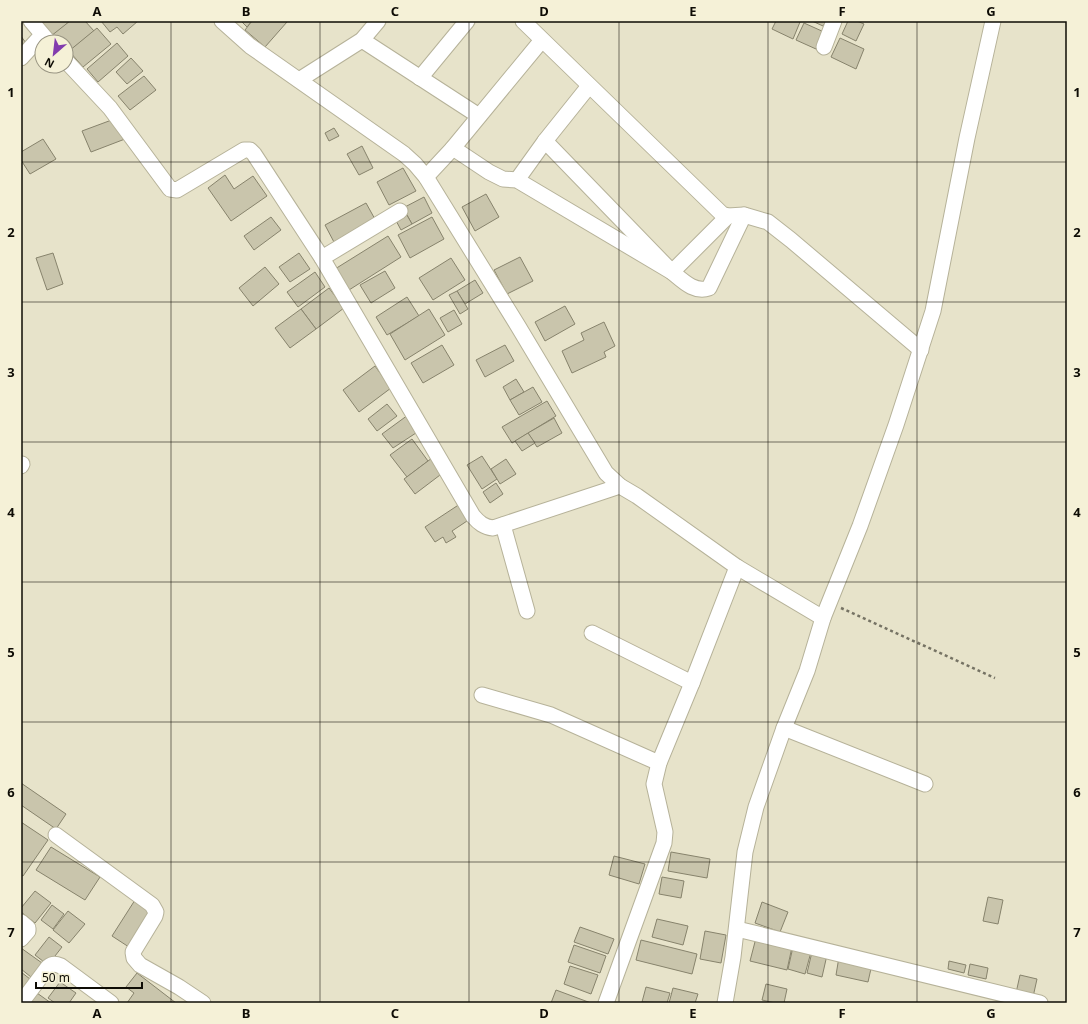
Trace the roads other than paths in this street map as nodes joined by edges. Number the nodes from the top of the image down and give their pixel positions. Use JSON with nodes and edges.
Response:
{"nodes":[{"id":1,"x":32,"y":21,"type":"edge"},
{"id":2,"x":222,"y":21,"type":"edge"},
{"id":3,"x":378,"y":21,"type":"edge"},
{"id":4,"x":466,"y":21,"type":"edge"},
{"id":5,"x":522,"y":21,"type":"edge"},
{"id":6,"x":834,"y":21,"type":"edge"},
{"id":7,"x":994,"y":21,"type":"edge"},
{"id":8,"x":42,"y":34,"type":"edge"},
{"id":9,"x":362,"y":40,"type":"junction"},
{"id":10,"x":542,"y":40,"type":"junction"},
{"id":11,"x":34,"y":47,"type":"edge"},
{"id":12,"x":824,"y":47,"type":"dead end"},
{"id":13,"x":21,"y":58,"type":"edge"},
{"id":14,"x":74,"y":70,"type":"edge"},
{"id":15,"x":420,"y":78,"type":"junction"},
{"id":16,"x":299,"y":80,"type":"junction"},
{"id":17,"x":589,"y":86,"type":"junction"},
{"id":18,"x":479,"y":116,"type":"junction"},
{"id":19,"x":545,"y":141,"type":"junction"},
{"id":20,"x":453,"y":148,"type":"junction"},
{"id":21,"x":426,"y":177,"type":"junction"},
{"id":22,"x":517,"y":180,"type":"junction"},
{"id":23,"x":400,"y":211,"type":"dead end"},
{"id":24,"x":744,"y":215,"type":"junction"},
{"id":25,"x":728,"y":216,"type":"junction"},
{"id":26,"x":322,"y":258,"type":"junction"},
{"id":27,"x":672,"y":272,"type":"junction"},
{"id":28,"x":921,"y":350,"type":"junction"},
{"id":29,"x":620,"y":486,"type":"junction"},
{"id":30,"x":503,"y":525,"type":"junction"},
{"id":31,"x":737,"y":567,"type":"junction"},
{"id":32,"x":527,"y":610,"type":"dead end"},
{"id":33,"x":823,"y":618,"type":"junction"},
{"id":34,"x":592,"y":633,"type":"dead end"},
{"id":35,"x":692,"y":682,"type":"junction"},
{"id":36,"x":482,"y":695,"type":"dead end"},
{"id":37,"x":784,"y":728,"type":"junction"},
{"id":38,"x":659,"y":763,"type":"junction"},
{"id":39,"x":925,"y":784,"type":"dead end"},
{"id":40,"x":56,"y":835,"type":"dead end"},
{"id":41,"x":21,"y":922,"type":"edge"},
{"id":42,"x":737,"y":929,"type":"junction"},
{"id":43,"x":21,"y":939,"type":"edge"},
{"id":44,"x":21,"y":1003,"type":"edge"},
{"id":45,"x":110,"y":1003,"type":"edge"},
{"id":46,"x":203,"y":1003,"type":"edge"},
{"id":47,"x":606,"y":1003,"type":"edge"},
{"id":48,"x":725,"y":1003,"type":"edge"},
{"id":49,"x":1040,"y":1003,"type":"edge"}],
"edges":[{"from":1,"to":8,"type":"street"},
{"from":2,"to":16,"type":"street"},
{"from":3,"to":9,"type":"street"},
{"from":4,"to":15,"type":"street"},
{"from":5,"to":10,"type":"street"},
{"from":6,"to":12,"type":"street"},
{"from":7,"to":28,"type":"street"},
{"from":9,"to":15,"type":"street"},
{"from":9,"to":16,"type":"street"},
{"from":10,"to":17,"type":"street"},
{"from":10,"to":18,"type":"street"},
{"from":11,"to":13,"type":"street"},
{"from":14,"to":26,"type":"street"},
{"from":15,"to":18,"type":"street"},
{"from":16,"to":21,"type":"street"},
{"from":17,"to":19,"type":"street"},
{"from":17,"to":25,"type":"street"},
{"from":18,"to":20,"type":"street"},
{"from":19,"to":22,"type":"street"},
{"from":19,"to":27,"type":"street"},
{"from":20,"to":21,"type":"street"},
{"from":20,"to":22,"type":"street"},
{"from":21,"to":29,"type":"street"},
{"from":22,"to":27,"type":"street"},
{"from":23,"to":26,"type":"street"},
{"from":24,"to":25,"type":"street"},
{"from":24,"to":27,"type":"street"},
{"from":24,"to":28,"type":"street"},
{"from":25,"to":27,"type":"street"},
{"from":26,"to":30,"type":"street"},
{"from":28,"to":33,"type":"street"},
{"from":29,"to":30,"type":"street"},
{"from":29,"to":31,"type":"street"},
{"from":30,"to":32,"type":"street"},
{"from":31,"to":33,"type":"street"},
{"from":31,"to":35,"type":"street"},
{"from":33,"to":37,"type":"street"},
{"from":34,"to":35,"type":"street"},
{"from":35,"to":38,"type":"street"},
{"from":36,"to":38,"type":"street"},
{"from":37,"to":39,"type":"street"},
{"from":37,"to":42,"type":"street"},
{"from":38,"to":47,"type":"street"},
{"from":40,"to":46,"type":"street"},
{"from":41,"to":43,"type":"street"},
{"from":42,"to":48,"type":"street"},
{"from":42,"to":49,"type":"street"},
{"from":44,"to":45,"type":"street"}]}
